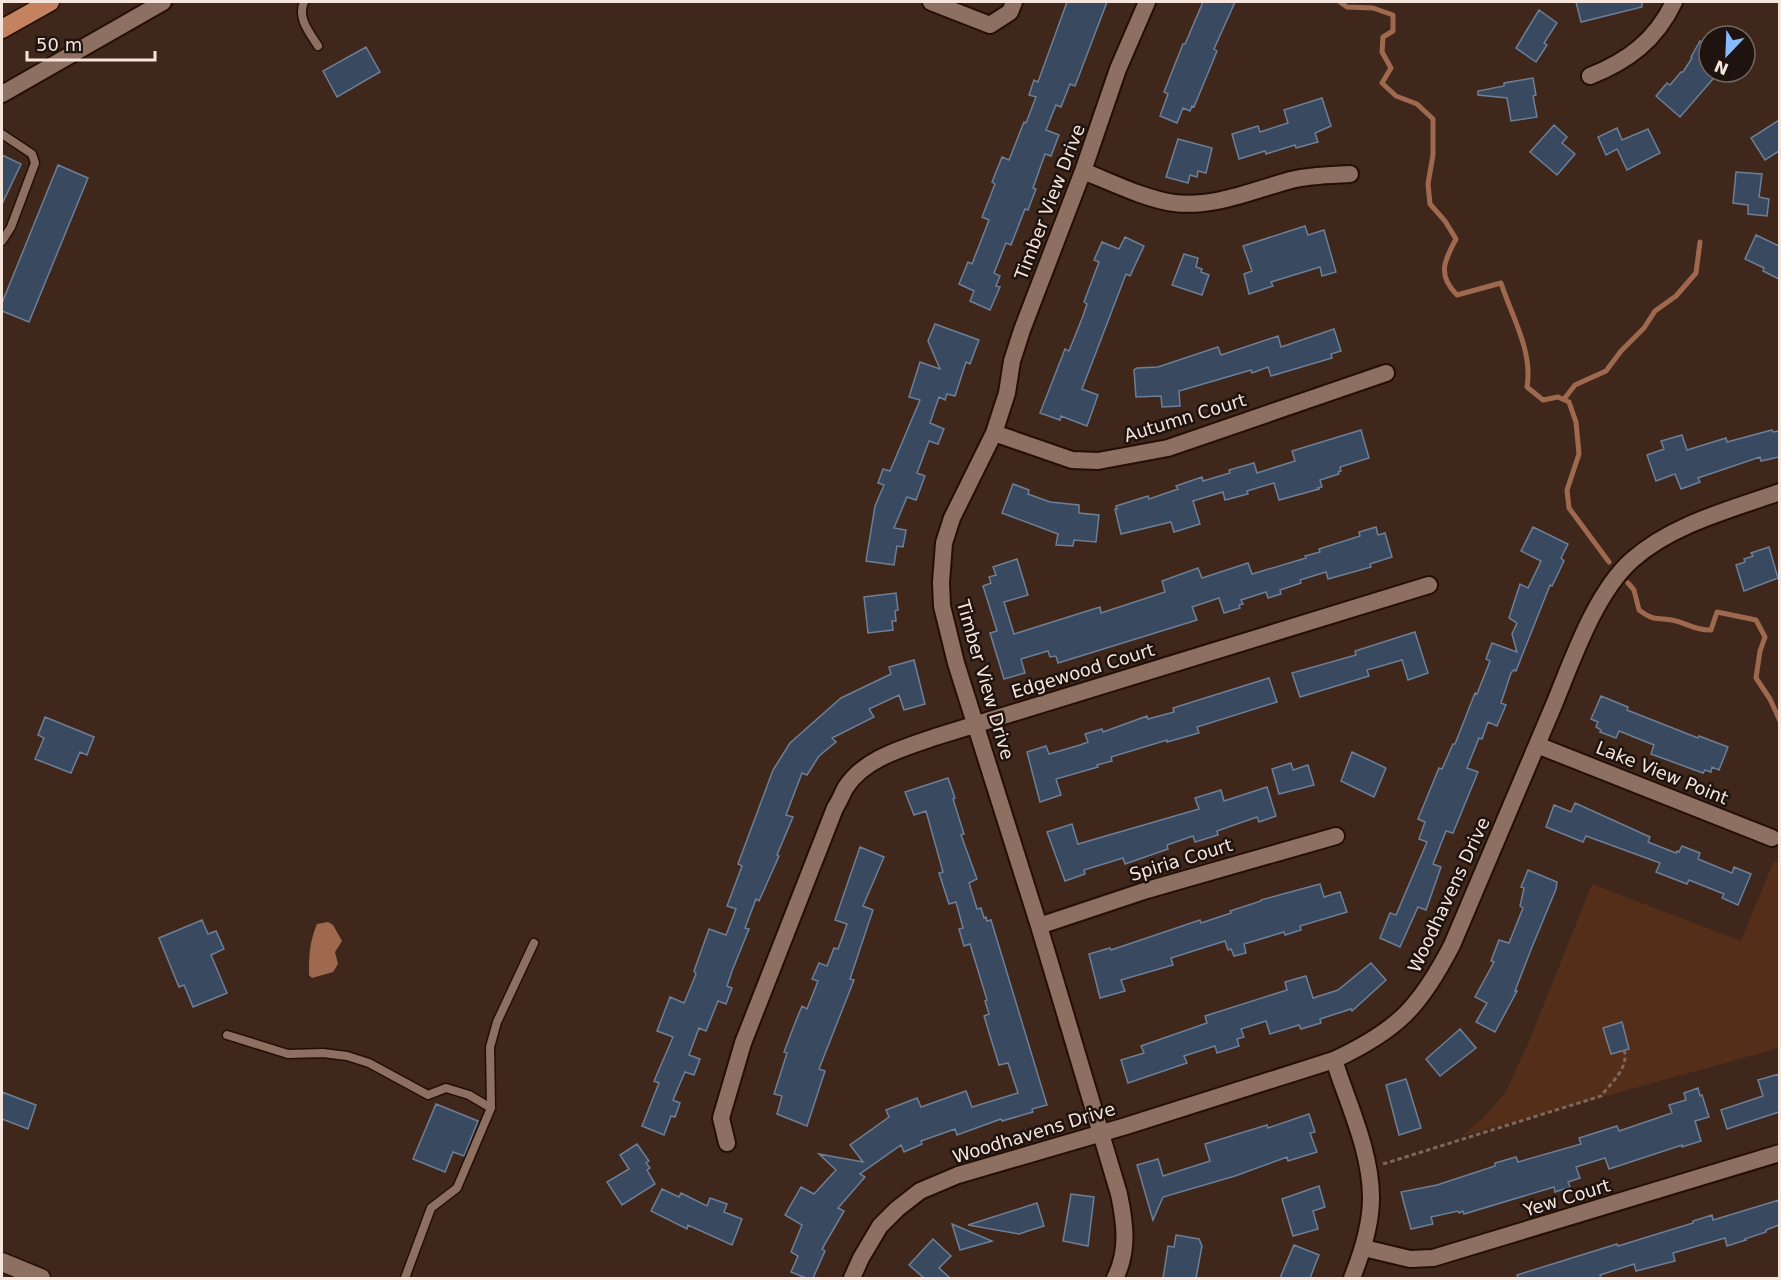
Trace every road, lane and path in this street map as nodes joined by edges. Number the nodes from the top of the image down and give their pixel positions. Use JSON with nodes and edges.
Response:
{"nodes":[{"id":1,"x":50,"y":2,"type":"edge"},
{"id":2,"x":163,"y":2,"type":"edge"},
{"id":3,"x":304,"y":2,"type":"edge"},
{"id":4,"x":931,"y":2,"type":"edge"},
{"id":5,"x":1014,"y":2,"type":"edge"},
{"id":6,"x":1147,"y":2,"type":"edge"},
{"id":7,"x":1674,"y":2,"type":"edge"},
{"id":8,"x":2,"y":29,"type":"edge"},
{"id":9,"x":318,"y":46,"type":"dead end"},
{"id":10,"x":1590,"y":76,"type":"dead end"},
{"id":11,"x":2,"y":94,"type":"edge"},
{"id":12,"x":2,"y":134,"type":"edge"},
{"id":13,"x":1083,"y":171,"type":"junction"},
{"id":14,"x":1350,"y":174,"type":"dead end"},
{"id":15,"x":2,"y":241,"type":"edge"},
{"id":16,"x":1386,"y":373,"type":"dead end"},
{"id":17,"x":994,"y":433,"type":"junction"},
{"id":18,"x":1779,"y":492,"type":"edge"},
{"id":19,"x":1429,"y":585,"type":"dead end"},
{"id":20,"x":975,"y":724,"type":"junction"},
{"id":21,"x":1537,"y":745,"type":"junction"},
{"id":22,"x":1335,"y":836,"type":"dead end"},
{"id":23,"x":1772,"y":838,"type":"dead end"},
{"id":24,"x":1039,"y":926,"type":"junction"},
{"id":25,"x":534,"y":943,"type":"dead end"},
{"id":26,"x":227,"y":1035,"type":"dead end"},
{"id":27,"x":1624,"y":1050,"type":"dead end"},
{"id":28,"x":1334,"y":1060,"type":"junction"},
{"id":29,"x":491,"y":1108,"type":"junction"},
{"id":30,"x":1101,"y":1133,"type":"junction"},
{"id":31,"x":727,"y":1143,"type":"dead end"},
{"id":32,"x":1779,"y":1153,"type":"edge"},
{"id":33,"x":1367,"y":1170,"type":"junction"},
{"id":34,"x":1364,"y":1248,"type":"junction"},
{"id":35,"x":2,"y":1262,"type":"edge"},
{"id":36,"x":41,"y":1278,"type":"edge"},
{"id":37,"x":405,"y":1278,"type":"edge"},
{"id":38,"x":852,"y":1278,"type":"edge"},
{"id":39,"x":1115,"y":1278,"type":"edge"},
{"id":40,"x":1352,"y":1278,"type":"edge"}],
"edges":[{"from":1,"to":8,"type":"highway"},
{"from":2,"to":11,"type":"street"},
{"from":3,"to":9,"type":"lane"},
{"from":4,"to":5,"type":"street"},
{"from":6,"to":13,"type":"street","name":"Timber View Drive"},
{"from":7,"to":10,"type":"street"},
{"from":12,"to":15,"type":"lane"},
{"from":13,"to":14,"type":"street"},
{"from":13,"to":17,"type":"street","name":"Timber View Drive"},
{"from":16,"to":17,"type":"street","name":"Autumn Court"},
{"from":17,"to":20,"type":"street","name":"Timber View Drive"},
{"from":18,"to":21,"type":"street","name":"Woodhavens Drive"},
{"from":19,"to":20,"type":"street","name":"Edgewood Court"},
{"from":20,"to":24,"type":"street","name":"Timber View Drive"},
{"from":20,"to":31,"type":"street","name":"Edgewood Court"},
{"from":21,"to":23,"type":"street","name":"Lake View Point"},
{"from":21,"to":28,"type":"street","name":"Woodhavens Drive"},
{"from":22,"to":24,"type":"street","name":"Spiria Court"},
{"from":24,"to":30,"type":"street","name":"Timber View Drive"},
{"from":25,"to":29,"type":"lane"},
{"from":26,"to":29,"type":"lane"},
{"from":27,"to":33,"type":"path"},
{"from":28,"to":30,"type":"street","name":"Woodhavens Drive"},
{"from":28,"to":33,"type":"street"},
{"from":29,"to":37,"type":"lane"},
{"from":30,"to":38,"type":"street","name":"Woodhavens Drive"},
{"from":30,"to":39,"type":"street","name":"Timber View Drive"},
{"from":32,"to":34,"type":"street","name":"Yew Court"},
{"from":33,"to":34,"type":"street"},
{"from":34,"to":40,"type":"street"},
{"from":35,"to":36,"type":"street"}]}
